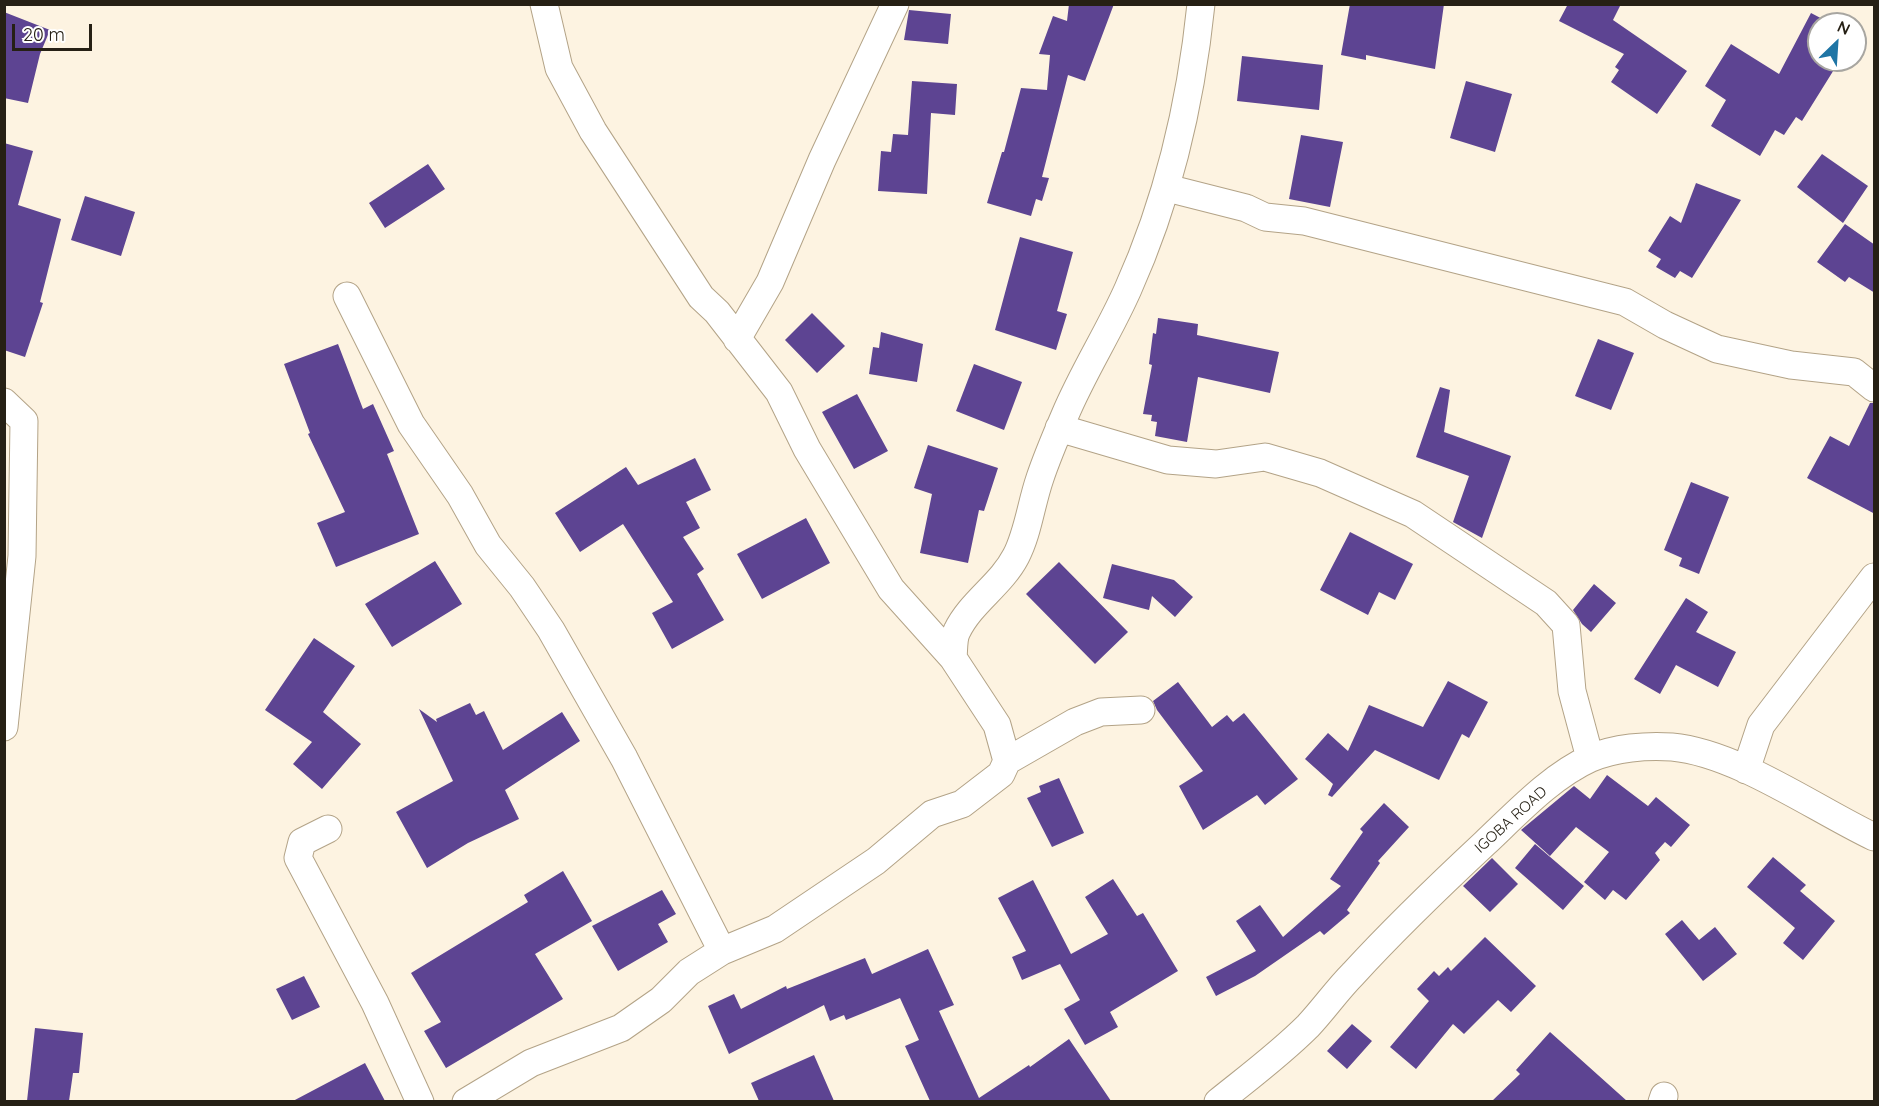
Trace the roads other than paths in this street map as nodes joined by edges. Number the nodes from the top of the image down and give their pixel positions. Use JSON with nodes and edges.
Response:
{"nodes":[{"id":1,"x":544,"y":4,"type":"edge"},
{"id":2,"x":895,"y":4,"type":"edge"},
{"id":3,"x":1201,"y":4,"type":"edge"},
{"id":4,"x":1167,"y":188,"type":"junction"},
{"id":5,"x":347,"y":296,"type":"dead end"},
{"id":6,"x":737,"y":339,"type":"junction"},
{"id":7,"x":1875,"y":387,"type":"edge"},
{"id":8,"x":4,"y":402,"type":"edge"},
{"id":9,"x":1059,"y":429,"type":"junction"},
{"id":10,"x":1875,"y":577,"type":"edge"},
{"id":11,"x":953,"y":658,"type":"junction"},
{"id":12,"x":1141,"y":710,"type":"dead end"},
{"id":13,"x":4,"y":727,"type":"edge"},
{"id":14,"x":1590,"y":758,"type":"junction"},
{"id":15,"x":1007,"y":761,"type":"junction"},
{"id":16,"x":1746,"y":770,"type":"junction"},
{"id":17,"x":328,"y":829,"type":"dead end"},
{"id":18,"x":1875,"y":837,"type":"edge"},
{"id":19,"x":722,"y":951,"type":"junction"},
{"id":20,"x":420,"y":1101,"type":"edge"},
{"id":21,"x":466,"y":1101,"type":"edge"},
{"id":22,"x":1218,"y":1101,"type":"edge"}],
"edges":[{"from":1,"to":6,"type":"street"},
{"from":2,"to":6,"type":"street"},
{"from":3,"to":4,"type":"street"},
{"from":4,"to":7,"type":"street"},
{"from":4,"to":9,"type":"street"},
{"from":5,"to":19,"type":"street"},
{"from":6,"to":11,"type":"street"},
{"from":8,"to":13,"type":"street"},
{"from":9,"to":11,"type":"street"},
{"from":9,"to":14,"type":"street"},
{"from":10,"to":16,"type":"street"},
{"from":11,"to":15,"type":"street"},
{"from":12,"to":15,"type":"street"},
{"from":14,"to":16,"type":"street","name":"IGOBA ROAD"},
{"from":14,"to":22,"type":"street","name":"IGOBA ROAD"},
{"from":15,"to":19,"type":"street"},
{"from":16,"to":18,"type":"street","name":"IGOBA ROAD"},
{"from":17,"to":20,"type":"street"},
{"from":19,"to":21,"type":"street"}]}
